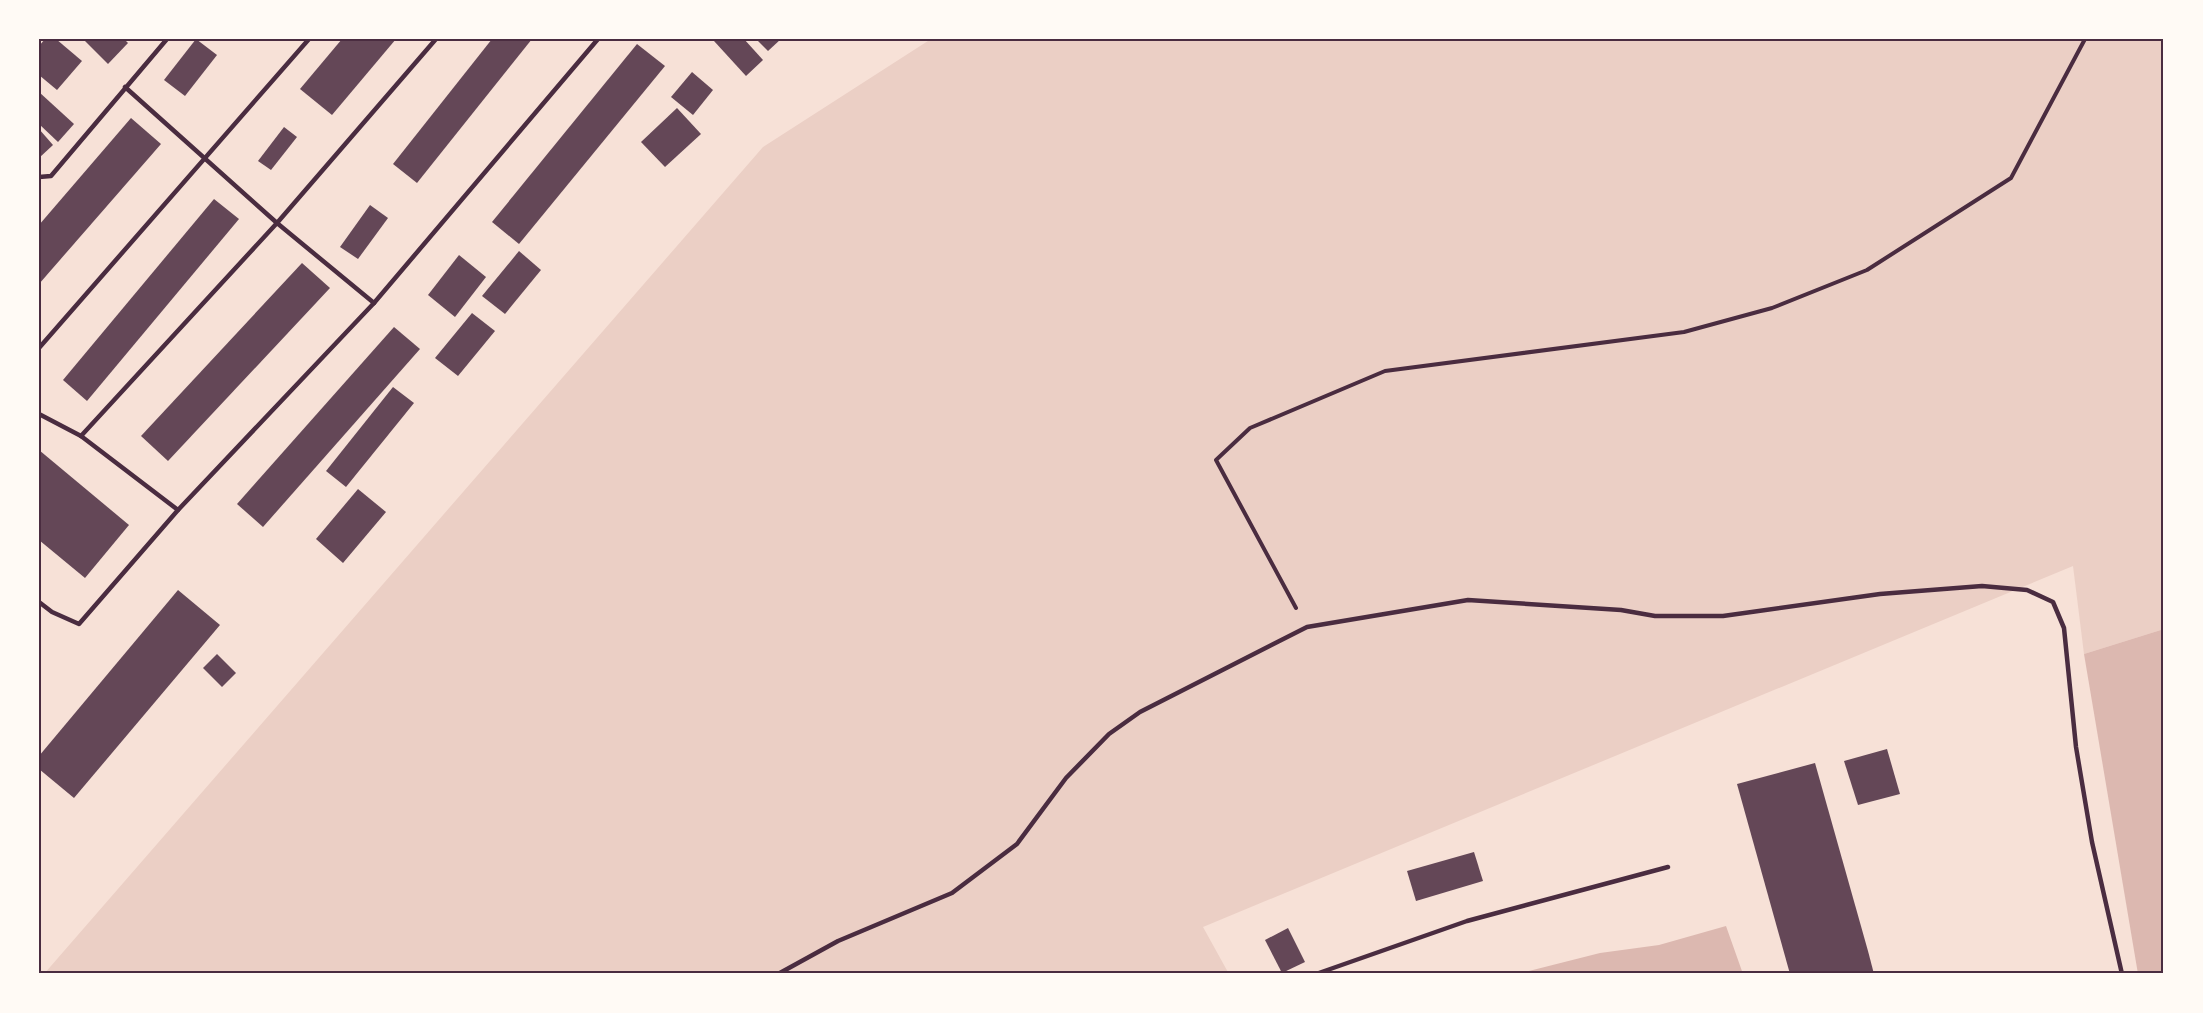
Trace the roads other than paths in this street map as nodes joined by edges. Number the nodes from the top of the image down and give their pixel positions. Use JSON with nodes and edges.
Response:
{"nodes":[{"id":1,"x":167,"y":39,"type":"edge"},
{"id":2,"x":309,"y":39,"type":"edge"},
{"id":3,"x":436,"y":39,"type":"edge"},
{"id":4,"x":598,"y":39,"type":"edge"},
{"id":5,"x":125,"y":87,"type":"junction"},
{"id":6,"x":204,"y":158,"type":"junction"},
{"id":7,"x":39,"y":177,"type":"edge"},
{"id":8,"x":277,"y":223,"type":"junction"},
{"id":9,"x":374,"y":303,"type":"junction"},
{"id":10,"x":39,"y":348,"type":"edge"},
{"id":11,"x":39,"y":414,"type":"edge"},
{"id":12,"x":81,"y":436,"type":"junction"},
{"id":13,"x":178,"y":510,"type":"junction"},
{"id":14,"x":39,"y":602,"type":"edge"},
{"id":15,"x":1668,"y":867,"type":"dead end"},
{"id":16,"x":778,"y":974,"type":"edge"},
{"id":17,"x":1316,"y":974,"type":"edge"},
{"id":18,"x":2122,"y":974,"type":"edge"}],
"edges":[{"from":1,"to":5,"type":"lane"},
{"from":2,"to":6,"type":"lane"},
{"from":3,"to":8,"type":"lane"},
{"from":4,"to":9,"type":"lane"},
{"from":5,"to":6,"type":"lane"},
{"from":5,"to":7,"type":"lane"},
{"from":6,"to":8,"type":"lane"},
{"from":6,"to":10,"type":"lane"},
{"from":8,"to":9,"type":"lane"},
{"from":8,"to":12,"type":"lane"},
{"from":9,"to":13,"type":"lane"},
{"from":11,"to":12,"type":"lane"},
{"from":12,"to":13,"type":"lane"},
{"from":13,"to":14,"type":"lane"},
{"from":15,"to":17,"type":"lane"},
{"from":16,"to":18,"type":"lane"}]}
